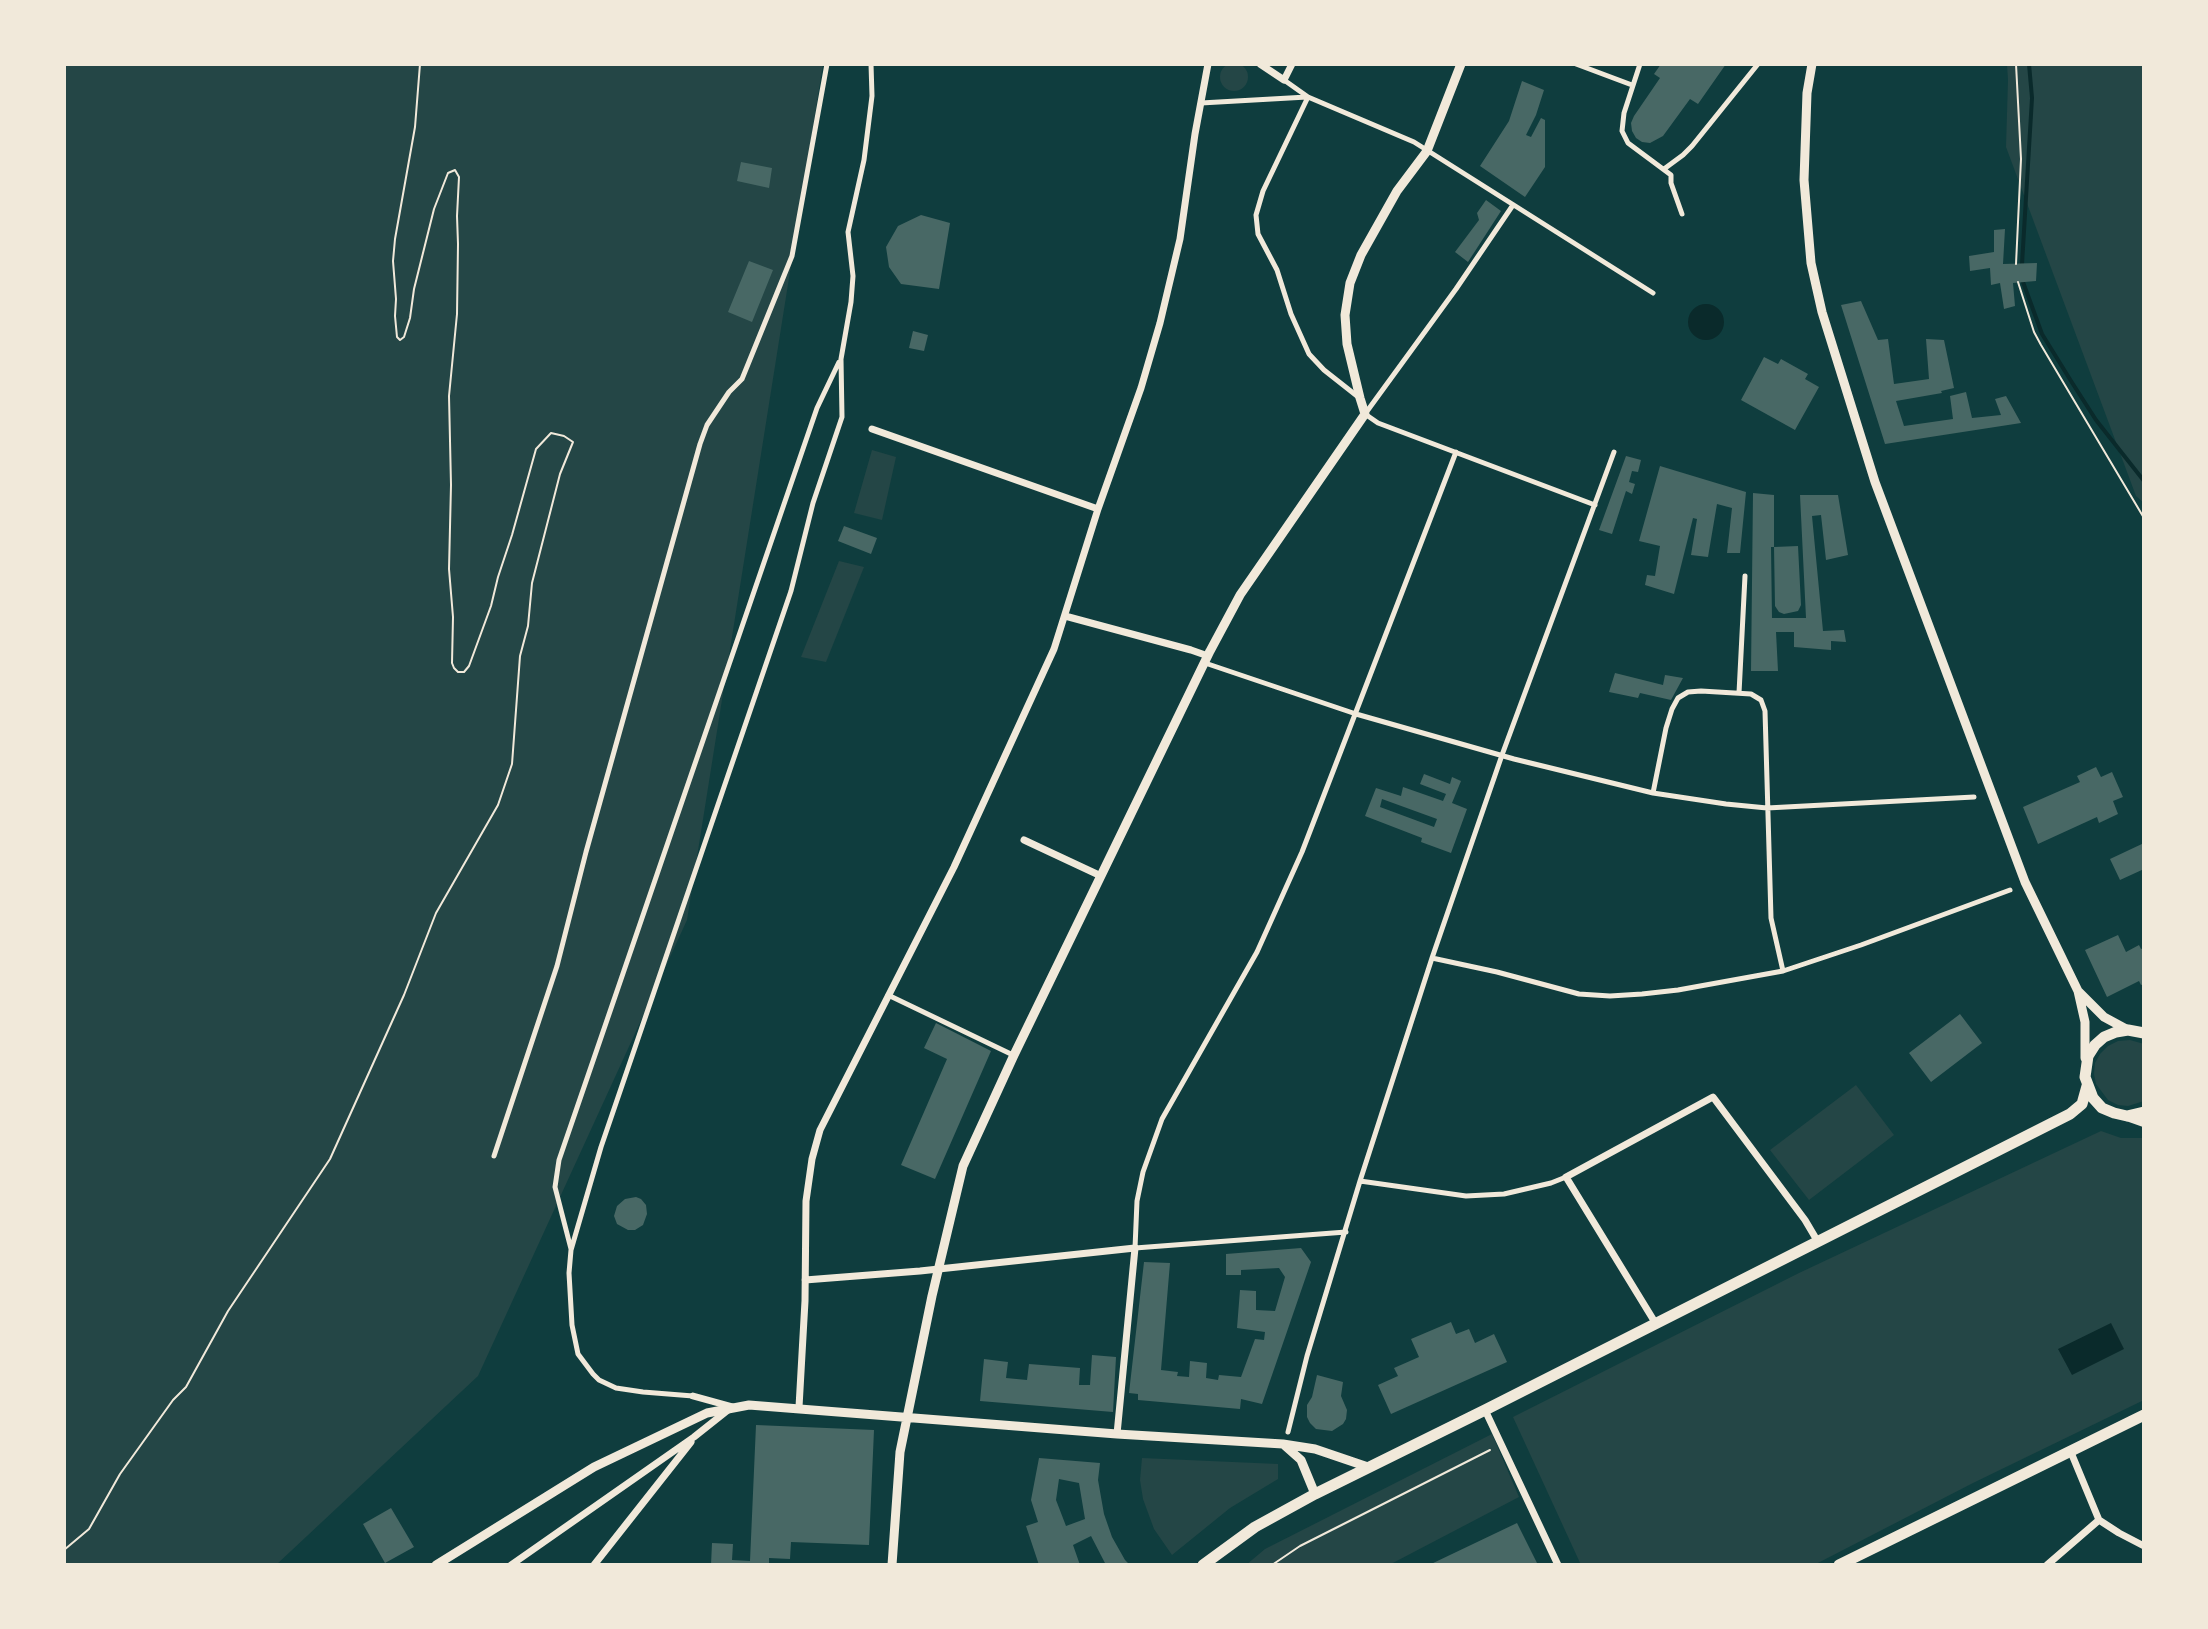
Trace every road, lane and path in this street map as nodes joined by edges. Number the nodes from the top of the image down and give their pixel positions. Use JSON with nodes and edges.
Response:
{"nodes":[{"id":1,"x":420,"y":64,"type":"edge"},
{"id":2,"x":827,"y":64,"type":"edge"},
{"id":3,"x":871,"y":64,"type":"edge"},
{"id":4,"x":1208,"y":64,"type":"edge"},
{"id":5,"x":1260,"y":64,"type":"edge"},
{"id":6,"x":1292,"y":64,"type":"edge"},
{"id":7,"x":1461,"y":64,"type":"edge"},
{"id":8,"x":1576,"y":64,"type":"edge"},
{"id":9,"x":1640,"y":64,"type":"edge"},
{"id":10,"x":1758,"y":64,"type":"edge"},
{"id":11,"x":1812,"y":64,"type":"edge"},
{"id":12,"x":2016,"y":64,"type":"edge"},
{"id":13,"x":1284,"y":80,"type":"junction"},
{"id":14,"x":1632,"y":85,"type":"junction"},
{"id":15,"x":1308,"y":97,"type":"junction"},
{"id":16,"x":1201,"y":103,"type":"junction"},
{"id":17,"x":1427,"y":151,"type":"junction"},
{"id":18,"x":1664,"y":169,"type":"junction"},
{"id":19,"x":1513,"y":205,"type":"junction"},
{"id":20,"x":1682,"y":214,"type":"dead end"},
{"id":21,"x":2016,"y":264,"type":"dead end"},
{"id":22,"x":2018,"y":282,"type":"dead end"},
{"id":23,"x":1653,"y":293,"type":"dead end"},
{"id":24,"x":841,"y":359,"type":"junction"},
{"id":25,"x":1360,"y":398,"type":"junction"},
{"id":26,"x":1365,"y":414,"type":"junction"},
{"id":27,"x":872,"y":429,"type":"dead end"},
{"id":28,"x":1456,"y":452,"type":"junction"},
{"id":29,"x":1614,"y":452,"type":"dead end"},
{"id":30,"x":1595,"y":505,"type":"junction"},
{"id":31,"x":1098,"y":509,"type":"junction"},
{"id":32,"x":2144,"y":518,"type":"edge"},
{"id":33,"x":1745,"y":576,"type":"dead end"},
{"id":34,"x":1065,"y":616,"type":"junction"},
{"id":35,"x":1206,"y":660,"type":"junction"},
{"id":36,"x":1739,"y":693,"type":"junction"},
{"id":37,"x":1356,"y":714,"type":"junction"},
{"id":38,"x":1502,"y":755,"type":"junction"},
{"id":39,"x":1653,"y":793,"type":"junction"},
{"id":40,"x":1974,"y":797,"type":"dead end"},
{"id":41,"x":1767,"y":808,"type":"junction"},
{"id":42,"x":1024,"y":840,"type":"dead end"},
{"id":43,"x":1101,"y":876,"type":"junction"},
{"id":44,"x":2010,"y":890,"type":"dead end"},
{"id":45,"x":1432,"y":958,"type":"junction"},
{"id":46,"x":1783,"y":971,"type":"junction"},
{"id":47,"x":2078,"y":991,"type":"junction"},
{"id":48,"x":888,"y":995,"type":"junction"},
{"id":49,"x":2128,"y":1030,"type":"junction"},
{"id":50,"x":2144,"y":1033,"type":"edge"},
{"id":51,"x":1014,"y":1055,"type":"junction"},
{"id":52,"x":2085,"y":1068,"type":"junction"},
{"id":53,"x":2087,"y":1086,"type":"junction"},
{"id":54,"x":2144,"y":1112,"type":"edge"},
{"id":55,"x":2127,"y":1116,"type":"junction"},
{"id":56,"x":2144,"y":1122,"type":"edge"},
{"id":57,"x":494,"y":1156,"type":"dead end"},
{"id":58,"x":1566,"y":1177,"type":"junction"},
{"id":59,"x":1360,"y":1181,"type":"junction"},
{"id":60,"x":1346,"y":1232,"type":"junction"},
{"id":61,"x":1818,"y":1242,"type":"junction"},
{"id":62,"x":1135,"y":1248,"type":"junction"},
{"id":63,"x":571,"y":1250,"type":"junction"},
{"id":64,"x":938,"y":1269,"type":"junction"},
{"id":65,"x":805,"y":1280,"type":"junction"},
{"id":66,"x":1656,"y":1324,"type":"junction"},
{"id":67,"x":693,"y":1396,"type":"joint"},
{"id":68,"x":733,"y":1407,"type":"junction"},
{"id":69,"x":799,"y":1407,"type":"junction"},
{"id":70,"x":1485,"y":1410,"type":"junction"},
{"id":71,"x":2144,"y":1415,"type":"edge"},
{"id":72,"x":907,"y":1417,"type":"junction"},
{"id":73,"x":1288,"y":1432,"type":"dead end"},
{"id":74,"x":1117,"y":1434,"type":"junction"},
{"id":75,"x":694,"y":1437,"type":"junction"},
{"id":76,"x":1283,"y":1444,"type":"junction"},
{"id":77,"x":1500,"y":1445,"type":"junction"},
{"id":78,"x":2070,"y":1450,"type":"junction"},
{"id":79,"x":1368,"y":1467,"type":"junction"},
{"id":80,"x":1315,"y":1494,"type":"junction"},
{"id":81,"x":2099,"y":1520,"type":"junction"},
{"id":82,"x":2144,"y":1546,"type":"edge"},
{"id":83,"x":64,"y":1550,"type":"edge"},
{"id":84,"x":436,"y":1565,"type":"edge"},
{"id":85,"x":511,"y":1565,"type":"edge"},
{"id":86,"x":594,"y":1565,"type":"edge"},
{"id":87,"x":892,"y":1565,"type":"edge"},
{"id":88,"x":1203,"y":1565,"type":"edge"},
{"id":89,"x":1272,"y":1565,"type":"edge"},
{"id":90,"x":1558,"y":1565,"type":"edge"},
{"id":91,"x":1839,"y":1565,"type":"edge"},
{"id":92,"x":2047,"y":1565,"type":"edge"}],
"edges":[{"from":1,"to":83,"type":"path"},
{"from":2,"to":57,"type":"street"},
{"from":3,"to":24,"type":"street"},
{"from":4,"to":16,"type":"street"},
{"from":5,"to":13,"type":"street"},
{"from":6,"to":13,"type":"street"},
{"from":7,"to":17,"type":"street"},
{"from":8,"to":14,"type":"street"},
{"from":9,"to":14,"type":"street"},
{"from":10,"to":18,"type":"street"},
{"from":11,"to":47,"type":"street"},
{"from":12,"to":21,"type":"path"},
{"from":13,"to":15,"type":"street"},
{"from":14,"to":18,"type":"street"},
{"from":15,"to":16,"type":"street"},
{"from":15,"to":17,"type":"street"},
{"from":15,"to":25,"type":"street"},
{"from":16,"to":31,"type":"street"},
{"from":17,"to":19,"type":"street"},
{"from":17,"to":25,"type":"street"},
{"from":18,"to":20,"type":"street"},
{"from":19,"to":23,"type":"street"},
{"from":19,"to":26,"type":"street"},
{"from":22,"to":32,"type":"path"},
{"from":24,"to":63,"type":"street"},
{"from":24,"to":63,"type":"street"},
{"from":25,"to":26,"type":"street"},
{"from":26,"to":28,"type":"street"},
{"from":26,"to":35,"type":"street"},
{"from":27,"to":31,"type":"street"},
{"from":28,"to":30,"type":"street"},
{"from":28,"to":37,"type":"street"},
{"from":29,"to":30,"type":"street"},
{"from":30,"to":38,"type":"street"},
{"from":31,"to":34,"type":"street"},
{"from":33,"to":36,"type":"street"},
{"from":34,"to":35,"type":"street"},
{"from":34,"to":48,"type":"street"},
{"from":35,"to":37,"type":"street"},
{"from":35,"to":43,"type":"street"},
{"from":36,"to":39,"type":"street"},
{"from":36,"to":41,"type":"street"},
{"from":37,"to":38,"type":"street"},
{"from":37,"to":62,"type":"street"},
{"from":38,"to":39,"type":"street"},
{"from":38,"to":45,"type":"street"},
{"from":39,"to":41,"type":"street"},
{"from":40,"to":41,"type":"street"},
{"from":41,"to":46,"type":"street"},
{"from":42,"to":43,"type":"street"},
{"from":43,"to":51,"type":"street"},
{"from":44,"to":46,"type":"street"},
{"from":45,"to":46,"type":"street"},
{"from":45,"to":59,"type":"street"},
{"from":47,"to":49,"type":"street"},
{"from":47,"to":52,"type":"street"},
{"from":48,"to":51,"type":"street"},
{"from":48,"to":65,"type":"street"},
{"from":49,"to":50,"type":"main road"},
{"from":49,"to":52,"type":"main road"},
{"from":51,"to":64,"type":"street"},
{"from":52,"to":53,"type":"main road"},
{"from":53,"to":55,"type":"main road"},
{"from":53,"to":61,"type":"main road"},
{"from":54,"to":55,"type":"main road"},
{"from":55,"to":56,"type":"main road"},
{"from":58,"to":59,"type":"street"},
{"from":58,"to":61,"type":"street"},
{"from":58,"to":66,"type":"street"},
{"from":59,"to":60,"type":"street"},
{"from":60,"to":62,"type":"street"},
{"from":60,"to":73,"type":"street"},
{"from":61,"to":66,"type":"main road"},
{"from":62,"to":64,"type":"street"},
{"from":62,"to":74,"type":"street"},
{"from":63,"to":67,"type":"street"},
{"from":64,"to":65,"type":"street"},
{"from":64,"to":72,"type":"street"},
{"from":65,"to":69,"type":"street"},
{"from":66,"to":70,"type":"main road"},
{"from":67,"to":68,"type":"street"},
{"from":68,"to":69,"type":"street"},
{"from":68,"to":75,"type":"street"},
{"from":68,"to":84,"type":"street"},
{"from":69,"to":72,"type":"street"},
{"from":70,"to":77,"type":"street"},
{"from":70,"to":79,"type":"main road"},
{"from":71,"to":78,"type":"main road"},
{"from":72,"to":74,"type":"street"},
{"from":72,"to":87,"type":"street"},
{"from":74,"to":76,"type":"street"},
{"from":75,"to":85,"type":"street"},
{"from":75,"to":86,"type":"street"},
{"from":76,"to":79,"type":"street"},
{"from":76,"to":80,"type":"street"},
{"from":77,"to":89,"type":"path"},
{"from":77,"to":90,"type":"street"},
{"from":78,"to":81,"type":"street"},
{"from":78,"to":91,"type":"main road"},
{"from":79,"to":80,"type":"main road"},
{"from":80,"to":88,"type":"main road"},
{"from":81,"to":82,"type":"street"},
{"from":81,"to":92,"type":"street"}]}
